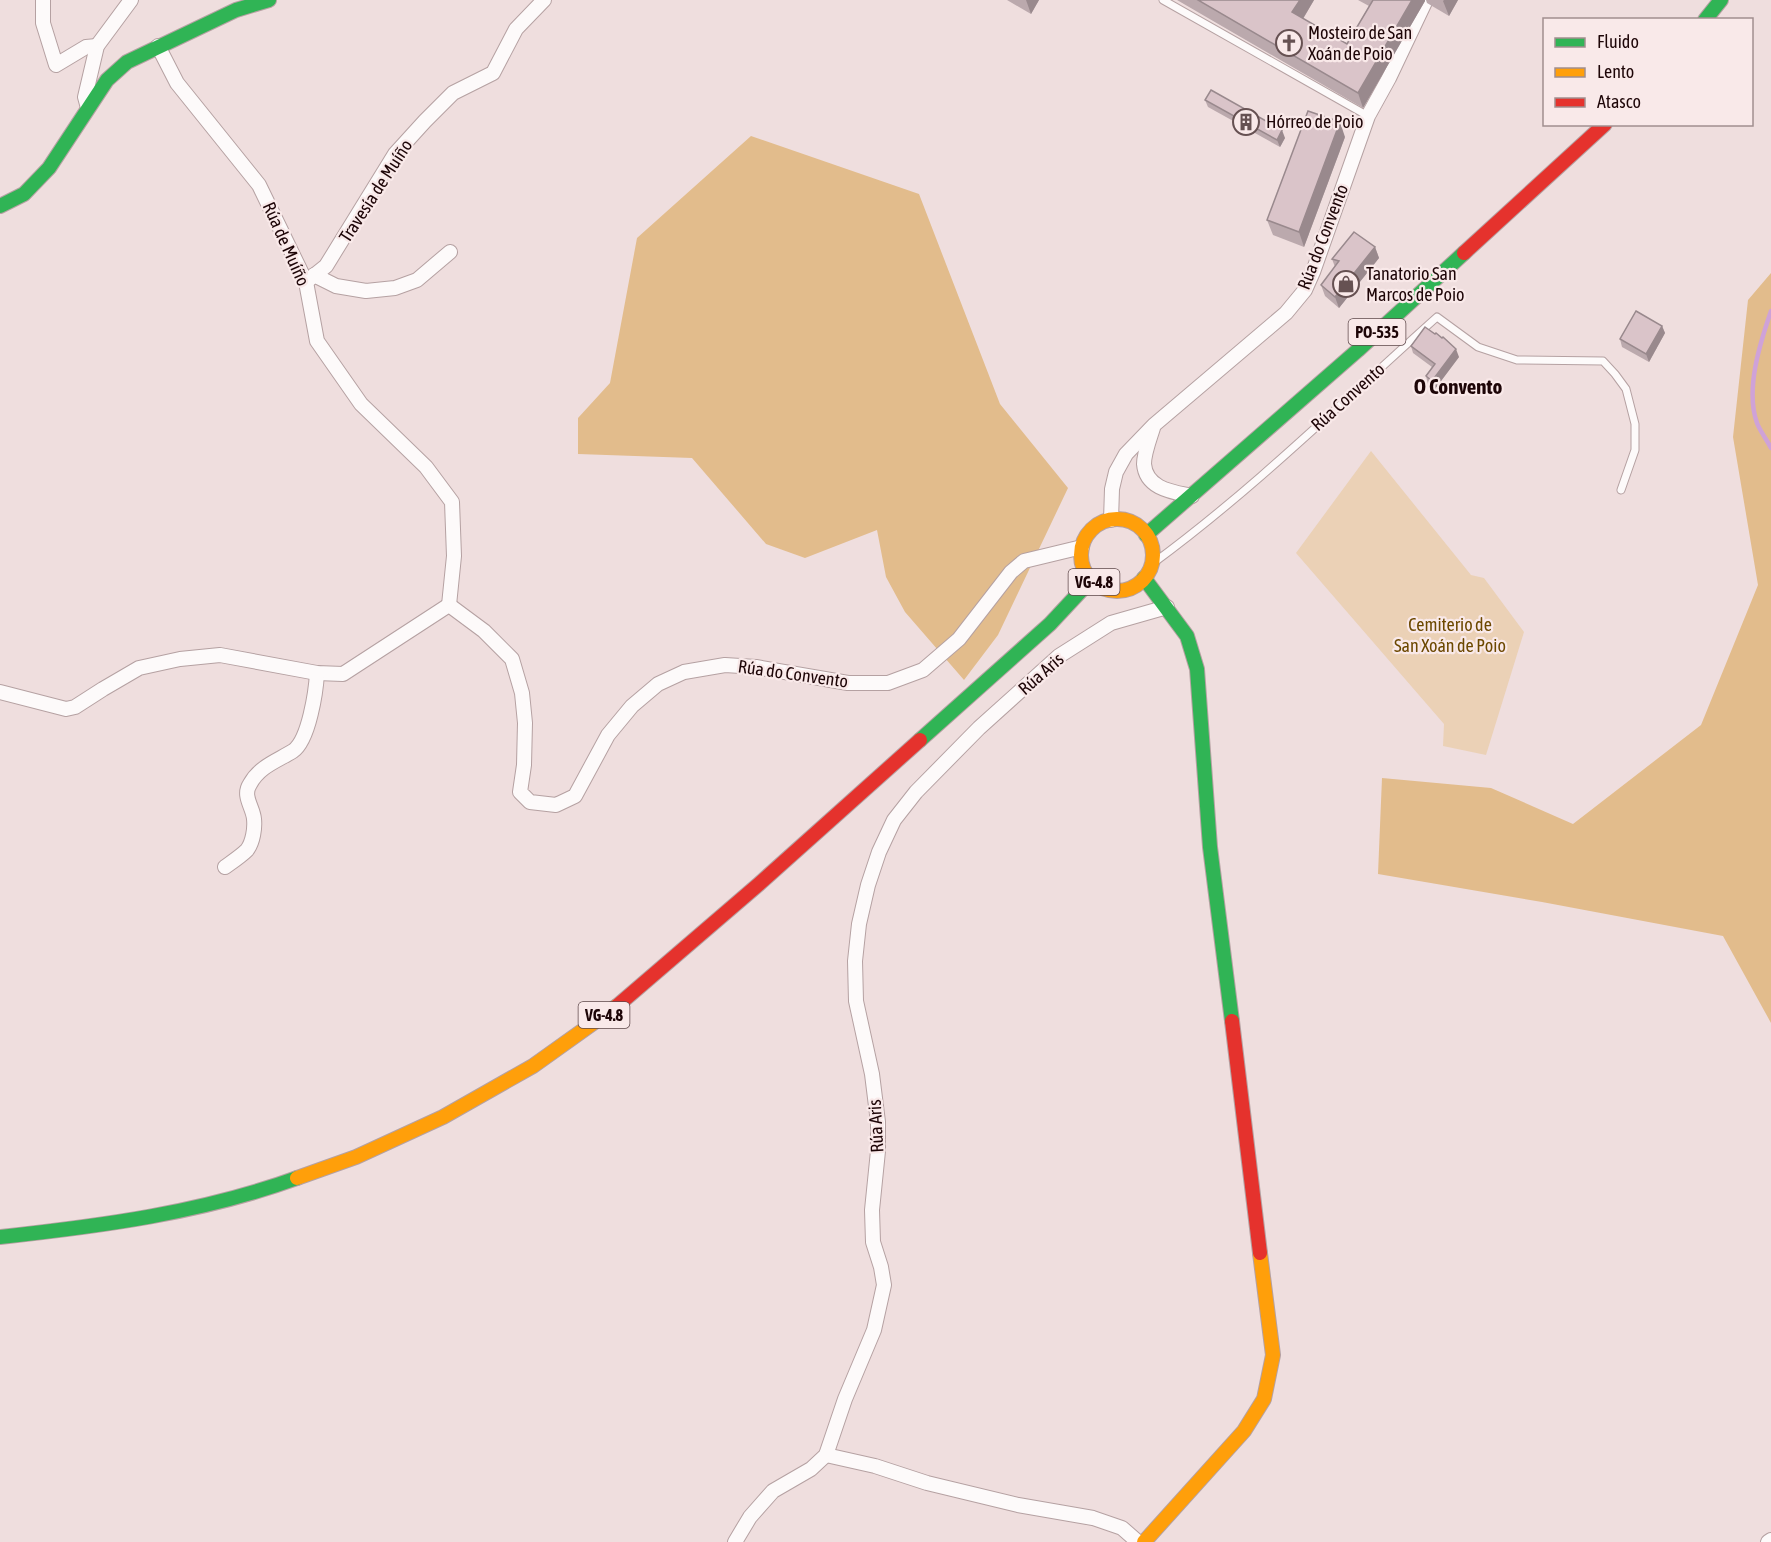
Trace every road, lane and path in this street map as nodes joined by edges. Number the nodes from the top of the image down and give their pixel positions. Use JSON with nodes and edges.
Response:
{"nodes":[{"id":1,"x":43,"y":0,"type":"edge"},
{"id":2,"x":131,"y":0,"type":"edge"},
{"id":3,"x":269,"y":0,"type":"edge"},
{"id":4,"x":544,"y":0,"type":"edge"},
{"id":5,"x":1163,"y":0,"type":"edge"},
{"id":6,"x":1426,"y":0,"type":"edge"},
{"id":7,"x":1721,"y":0,"type":"edge"},
{"id":8,"x":1707,"y":18,"type":"edge"},
{"id":9,"x":97,"y":46,"type":"junction"},
{"id":10,"x":158,"y":46,"type":"junction"},
{"id":11,"x":88,"y":108,"type":"junction"},
{"id":12,"x":1368,"y":116,"type":"junction"},
{"id":13,"x":1603,"y":126,"type":"edge"},
{"id":14,"x":0,"y":206,"type":"edge"},
{"id":15,"x":450,"y":252,"type":"dead end"},
{"id":16,"x":310,"y":278,"type":"junction"},
{"id":17,"x":1154,"y":425,"type":"junction"},
{"id":18,"x":1621,"y":490,"type":"dead end"},
{"id":19,"x":1192,"y":496,"type":"junction"},
{"id":20,"x":1111,"y":520,"type":"junction"},
{"id":21,"x":1146,"y":535,"type":"junction"},
{"id":22,"x":1082,"y":547,"type":"junction"},
{"id":23,"x":1152,"y":564,"type":"junction"},
{"id":24,"x":1144,"y":578,"type":"junction"},
{"id":25,"x":1091,"y":580,"type":"junction"},
{"id":26,"x":449,"y":605,"type":"junction"},
{"id":27,"x":1167,"y":607,"type":"junction"},
{"id":28,"x":317,"y":673,"type":"junction"},
{"id":29,"x":0,"y":692,"type":"edge"},
{"id":30,"x":225,"y":867,"type":"dead end"},
{"id":31,"x":0,"y":1237,"type":"edge"},
{"id":32,"x":826,"y":1455,"type":"junction"},
{"id":33,"x":735,"y":1542,"type":"edge"},
{"id":34,"x":1138,"y":1542,"type":"edge"},
{"id":35,"x":1143,"y":1542,"type":"edge"}],
"edges":[{"from":1,"to":9,"type":"street"},
{"from":2,"to":9,"type":"street"},
{"from":3,"to":10,"type":"main road"},
{"from":4,"to":16,"type":"street","name":"Travesía de Muíño"},
{"from":5,"to":12,"type":"lane"},
{"from":6,"to":12,"type":"street","name":"Rúa do Convento"},
{"from":7,"to":8,"type":"main road"},
{"from":9,"to":11,"type":"street"},
{"from":10,"to":11,"type":"main road"},
{"from":10,"to":16,"type":"street","name":"Rúa de Muíño"},
{"from":11,"to":14,"type":"main road"},
{"from":12,"to":17,"type":"street","name":"Rúa do Convento"},
{"from":13,"to":19,"type":"main road","number":"PO-535"},
{"from":15,"to":16,"type":"street"},
{"from":16,"to":26,"type":"street","name":"Rúa de Muíño"},
{"from":17,"to":19,"type":"street"},
{"from":17,"to":20,"type":"street","name":"Rúa do Convento"},
{"from":18,"to":23,"type":"lane","name":"Rúa Convento"},
{"from":19,"to":21,"type":"main road","number":"PO-535"},
{"from":20,"to":21,"type":"main road"},
{"from":20,"to":22,"type":"main road","number":"VG-4.8"},
{"from":21,"to":23,"type":"main road"},
{"from":22,"to":25,"type":"main road","number":"VG-4.8"},
{"from":22,"to":26,"type":"street","name":"Rúa do Convento"},
{"from":23,"to":24,"type":"main road","number":"VG-4.8"},
{"from":24,"to":25,"type":"main road","number":"VG-4.8"},
{"from":24,"to":27,"type":"main road"},
{"from":25,"to":31,"type":"main road","number":"VG-4.8"},
{"from":26,"to":28,"type":"street"},
{"from":27,"to":32,"type":"street","name":"Rúa Aris"},
{"from":27,"to":35,"type":"main road"},
{"from":28,"to":29,"type":"street"},
{"from":28,"to":30,"type":"street"},
{"from":32,"to":33,"type":"street"},
{"from":32,"to":34,"type":"street"}]}
